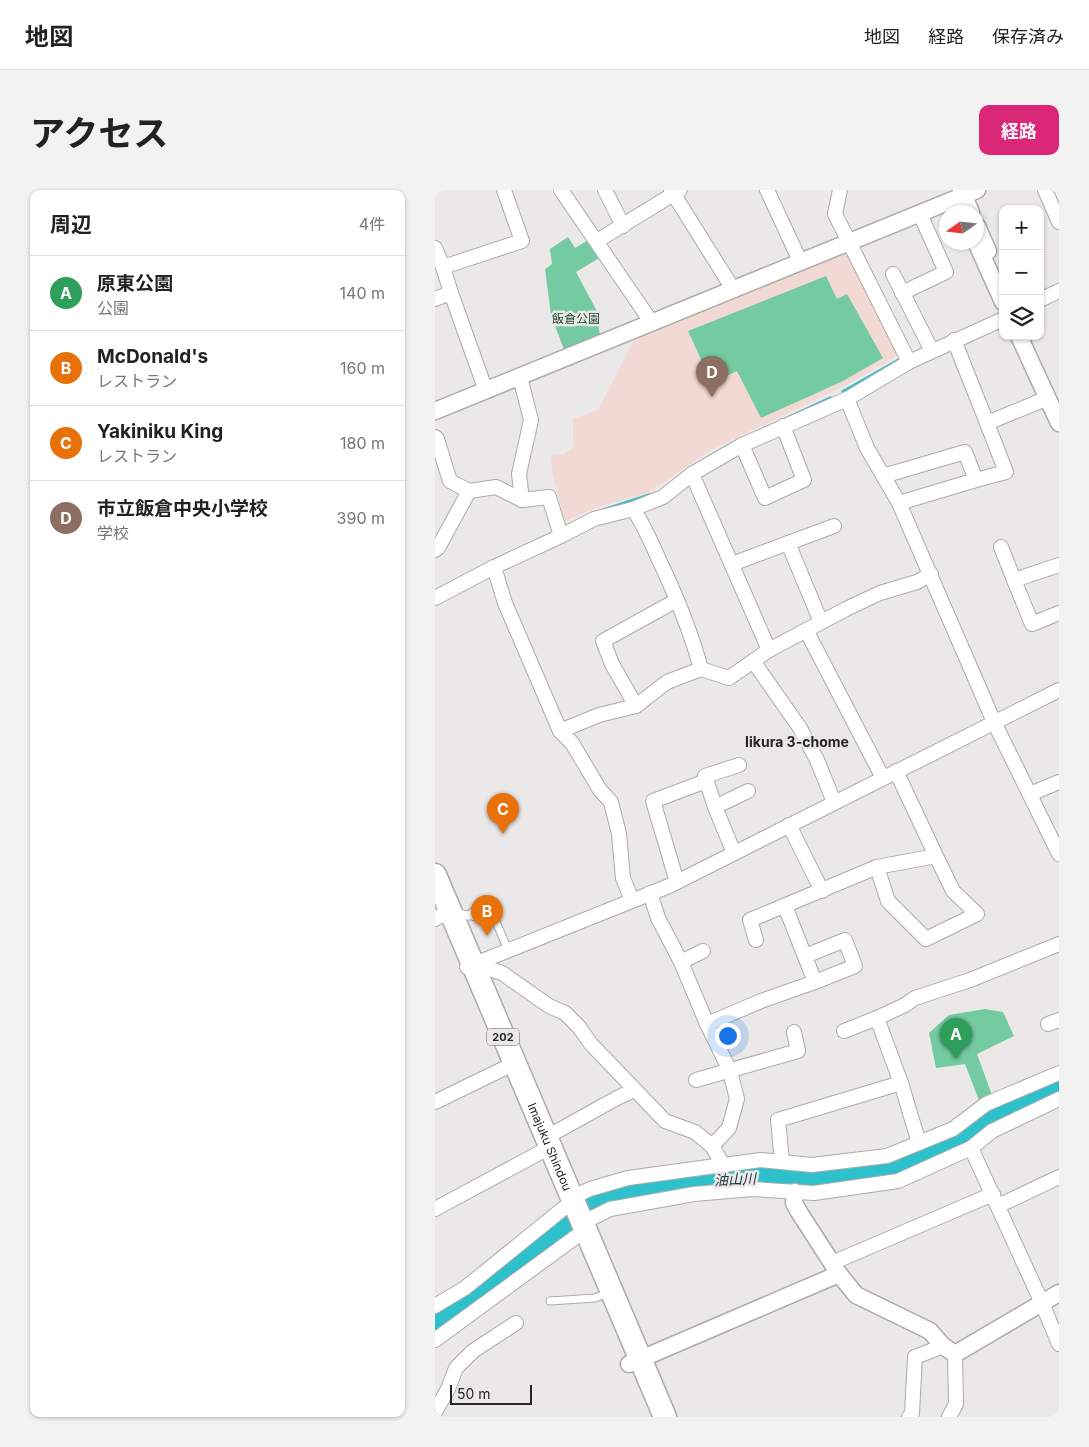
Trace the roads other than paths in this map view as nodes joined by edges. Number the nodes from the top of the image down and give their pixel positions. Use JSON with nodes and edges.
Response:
{"nodes":[{"id":1,"x":504,"y":190,"type":"edge"},
{"id":2,"x":561,"y":190,"type":"edge"},
{"id":3,"x":605,"y":190,"type":"edge"},
{"id":4,"x":767,"y":190,"type":"edge"},
{"id":5,"x":841,"y":190,"type":"edge"},
{"id":6,"x":1045,"y":190,"type":"edge"},
{"id":7,"x":675,"y":191,"type":"edge"},
{"id":8,"x":962,"y":196,"type":"edge"},
{"id":9,"x":920,"y":214,"type":"junction"},
{"id":10,"x":1059,"y":222,"type":"edge"},
{"id":11,"x":623,"y":226,"type":"junction"},
{"id":12,"x":597,"y":241,"type":"junction"},
{"id":13,"x":848,"y":242,"type":"junction"},
{"id":14,"x":984,"y":242,"type":"edge"},
{"id":15,"x":435,"y":248,"type":"edge"},
{"id":16,"x":980,"y":250,"type":"edge"},
{"id":17,"x":800,"y":262,"type":"junction"},
{"id":18,"x":443,"y":267,"type":"junction"},
{"id":19,"x":893,"y":274,"type":"dead end"},
{"id":20,"x":999,"y":275,"type":"edge"},
{"id":21,"x":733,"y":289,"type":"junction"},
{"id":22,"x":1059,"y":291,"type":"edge"},
{"id":23,"x":451,"y":293,"type":"junction"},
{"id":24,"x":902,"y":293,"type":"junction"},
{"id":25,"x":1000,"y":295,"type":"edge"},
{"id":26,"x":1044,"y":298,"type":"edge"},
{"id":27,"x":435,"y":299,"type":"edge"},
{"id":28,"x":999,"y":321,"type":"edge"},
{"id":29,"x":652,"y":323,"type":"junction"},
{"id":30,"x":954,"y":340,"type":"junction"},
{"id":31,"x":1021,"y":340,"type":"edge"},
{"id":32,"x":1029,"y":340,"type":"edge"},
{"id":33,"x":932,"y":351,"type":"junction"},
{"id":34,"x":909,"y":362,"type":"junction"},
{"id":35,"x":521,"y":377,"type":"junction"},
{"id":36,"x":486,"y":391,"type":"junction"},
{"id":37,"x":847,"y":398,"type":"junction"},
{"id":38,"x":1053,"y":402,"type":"edge"},
{"id":39,"x":435,"y":412,"type":"edge"},
{"id":40,"x":1059,"y":422,"type":"edge"},
{"id":41,"x":987,"y":423,"type":"junction"},
{"id":42,"x":783,"y":426,"type":"junction"},
{"id":43,"x":435,"y":437,"type":"edge"},
{"id":44,"x":742,"y":445,"type":"junction"},
{"id":45,"x":692,"y":474,"type":"junction"},
{"id":46,"x":883,"y":476,"type":"junction"},
{"id":47,"x":976,"y":480,"type":"junction"},
{"id":48,"x":469,"y":491,"type":"junction"},
{"id":49,"x":522,"y":500,"type":"junction"},
{"id":50,"x":899,"y":503,"type":"junction"},
{"id":51,"x":633,"y":509,"type":"junction"},
{"id":52,"x":834,"y":526,"type":"dead end"},
{"id":53,"x":561,"y":536,"type":"junction"},
{"id":54,"x":788,"y":543,"type":"junction"},
{"id":55,"x":1001,"y":547,"type":"dead end"},
{"id":56,"x":435,"y":550,"type":"edge"},
{"id":57,"x":732,"y":564,"type":"junction"},
{"id":58,"x":1059,"y":565,"type":"edge"},
{"id":59,"x":494,"y":567,"type":"junction"},
{"id":60,"x":931,"y":574,"type":"junction"},
{"id":61,"x":1014,"y":580,"type":"junction"},
{"id":62,"x":435,"y":598,"type":"edge"},
{"id":63,"x":677,"y":600,"type":"junction"},
{"id":64,"x":1059,"y":613,"type":"edge"},
{"id":65,"x":821,"y":622,"type":"junction"},
{"id":66,"x":806,"y":630,"type":"junction"},
{"id":67,"x":769,"y":650,"type":"junction"},
{"id":68,"x":753,"y":661,"type":"junction"},
{"id":69,"x":701,"y":669,"type":"junction"},
{"id":70,"x":1059,"y":690,"type":"edge"},
{"id":71,"x":636,"y":706,"type":"junction"},
{"id":72,"x":994,"y":722,"type":"junction"},
{"id":73,"x":560,"y":730,"type":"junction"},
{"id":74,"x":739,"y":765,"type":"dead end"},
{"id":75,"x":896,"y":771,"type":"junction"},
{"id":76,"x":883,"y":778,"type":"junction"},
{"id":77,"x":707,"y":781,"type":"junction"},
{"id":78,"x":1059,"y":782,"type":"edge"},
{"id":79,"x":748,"y":791,"type":"dead end"},
{"id":80,"x":1029,"y":794,"type":"junction"},
{"id":81,"x":834,"y":802,"type":"junction"},
{"id":82,"x":715,"y":807,"type":"junction"},
{"id":83,"x":789,"y":825,"type":"junction"},
{"id":84,"x":734,"y":853,"type":"junction"},
{"id":85,"x":1059,"y":854,"type":"edge"},
{"id":86,"x":936,"y":856,"type":"junction"},
{"id":87,"x":877,"y":868,"type":"junction"},
{"id":88,"x":435,"y":875,"type":"edge"},
{"id":89,"x":677,"y":882,"type":"junction"},
{"id":90,"x":822,"y":891,"type":"junction"},
{"id":91,"x":650,"y":893,"type":"junction"},
{"id":92,"x":632,"y":900,"type":"junction"},
{"id":93,"x":785,"y":906,"type":"junction"},
{"id":94,"x":442,"y":913,"type":"edge"},
{"id":95,"x":756,"y":940,"type":"dead end"},
{"id":96,"x":1059,"y":944,"type":"edge"},
{"id":97,"x":509,"y":950,"type":"junction"},
{"id":98,"x":703,"y":951,"type":"dead end"},
{"id":99,"x":805,"y":956,"type":"junction"},
{"id":100,"x":681,"y":962,"type":"junction"},
{"id":101,"x":468,"y":967,"type":"junction"},
{"id":102,"x":815,"y":982,"type":"junction"},
{"id":103,"x":877,"y":1018,"type":"junction"},
{"id":104,"x":707,"y":1024,"type":"junction"},
{"id":105,"x":844,"y":1031,"type":"dead end"},
{"id":106,"x":794,"y":1032,"type":"dead end"},
{"id":107,"x":505,"y":1068,"type":"junction"},
{"id":108,"x":730,"y":1071,"type":"junction"},
{"id":109,"x":1059,"y":1073,"type":"edge"},
{"id":110,"x":696,"y":1080,"type":"dead end"},
{"id":111,"x":901,"y":1083,"type":"junction"},
{"id":112,"x":634,"y":1090,"type":"junction"},
{"id":113,"x":435,"y":1102,"type":"edge"},
{"id":114,"x":1058,"y":1103,"type":"edge"},
{"id":115,"x":919,"y":1143,"type":"junction"},
{"id":116,"x":543,"y":1145,"type":"junction"},
{"id":117,"x":712,"y":1146,"type":"junction"},
{"id":118,"x":971,"y":1148,"type":"junction"},
{"id":119,"x":782,"y":1162,"type":"junction"},
{"id":120,"x":723,"y":1165,"type":"junction"},
{"id":121,"x":1059,"y":1178,"type":"edge"},
{"id":122,"x":795,"y":1192,"type":"junction"},
{"id":123,"x":995,"y":1200,"type":"junction"},
{"id":124,"x":565,"y":1206,"type":"junction"},
{"id":125,"x":435,"y":1209,"type":"edge"},
{"id":126,"x":577,"y":1233,"type":"junction"},
{"id":127,"x":835,"y":1268,"type":"junction"},
{"id":128,"x":1059,"y":1292,"type":"edge"},
{"id":129,"x":600,"y":1296,"type":"junction"},
{"id":130,"x":550,"y":1301,"type":"dead end"},
{"id":131,"x":1042,"y":1303,"type":"junction"},
{"id":132,"x":435,"y":1306,"type":"edge"},
{"id":133,"x":516,"y":1323,"type":"dead end"},
{"id":134,"x":435,"y":1340,"type":"edge"},
{"id":135,"x":1059,"y":1344,"type":"edge"},
{"id":136,"x":949,"y":1350,"type":"junction"},
{"id":137,"x":635,"y":1361,"type":"junction"},
{"id":138,"x":435,"y":1412,"type":"edge"},
{"id":139,"x":652,"y":1417,"type":"edge"},
{"id":140,"x":665,"y":1417,"type":"edge"},
{"id":141,"x":909,"y":1417,"type":"edge"},
{"id":142,"x":949,"y":1417,"type":"edge"}],
"edges":[{"from":1,"to":18,"type":"street"},
{"from":2,"to":12,"type":"street"},
{"from":3,"to":11,"type":"street"},
{"from":4,"to":17,"type":"street"},
{"from":5,"to":13,"type":"street"},
{"from":6,"to":10,"type":"street"},
{"from":7,"to":11,"type":"street"},
{"from":7,"to":21,"type":"street"},
{"from":8,"to":9,"type":"street"},
{"from":9,"to":13,"type":"street"},
{"from":9,"to":24,"type":"street"},
{"from":11,"to":12,"type":"street"},
{"from":12,"to":29,"type":"street"},
{"from":13,"to":17,"type":"street"},
{"from":13,"to":34,"type":"street"},
{"from":14,"to":20,"type":"street"},
{"from":15,"to":18,"type":"street"},
{"from":16,"to":25,"type":"street"},
{"from":17,"to":21,"type":"street"},
{"from":18,"to":23,"type":"street"},
{"from":19,"to":24,"type":"street"},
{"from":21,"to":29,"type":"street"},
{"from":22,"to":26,"type":"street"},
{"from":23,"to":27,"type":"street"},
{"from":23,"to":36,"type":"street"},
{"from":24,"to":33,"type":"street"},
{"from":28,"to":30,"type":"street"},
{"from":29,"to":35,"type":"street"},
{"from":30,"to":33,"type":"street"},
{"from":30,"to":41,"type":"street"},
{"from":31,"to":38,"type":"street"},
{"from":32,"to":38,"type":"street"},
{"from":33,"to":34,"type":"street"},
{"from":34,"to":37,"type":"street"},
{"from":35,"to":36,"type":"street"},
{"from":35,"to":49,"type":"street"},
{"from":36,"to":39,"type":"street"},
{"from":37,"to":42,"type":"street"},
{"from":37,"to":46,"type":"street"},
{"from":38,"to":40,"type":"street"},
{"from":38,"to":41,"type":"street"},
{"from":41,"to":47,"type":"street"},
{"from":42,"to":44,"type":"street"},
{"from":42,"to":44,"type":"street"},
{"from":43,"to":48,"type":"street"},
{"from":44,"to":45,"type":"street"},
{"from":45,"to":51,"type":"street"},
{"from":45,"to":57,"type":"street"},
{"from":46,"to":47,"type":"street"},
{"from":46,"to":50,"type":"street"},
{"from":47,"to":50,"type":"street"},
{"from":48,"to":49,"type":"street"},
{"from":48,"to":56,"type":"street"},
{"from":49,"to":53,"type":"street"},
{"from":50,"to":60,"type":"street"},
{"from":51,"to":53,"type":"street"},
{"from":51,"to":63,"type":"street"},
{"from":52,"to":54,"type":"street"},
{"from":53,"to":59,"type":"street"},
{"from":54,"to":57,"type":"street"},
{"from":54,"to":65,"type":"street"},
{"from":55,"to":61,"type":"street"},
{"from":57,"to":67,"type":"street"},
{"from":58,"to":61,"type":"street"},
{"from":59,"to":62,"type":"street"},
{"from":59,"to":73,"type":"street"},
{"from":60,"to":65,"type":"street"},
{"from":60,"to":72,"type":"street"},
{"from":61,"to":64,"type":"street"},
{"from":63,"to":69,"type":"street"},
{"from":63,"to":71,"type":"street"},
{"from":65,"to":66,"type":"street"},
{"from":66,"to":67,"type":"street"},
{"from":66,"to":76,"type":"street"},
{"from":67,"to":68,"type":"street"},
{"from":68,"to":69,"type":"street"},
{"from":68,"to":81,"type":"street"},
{"from":69,"to":71,"type":"street"},
{"from":70,"to":72,"type":"street"},
{"from":71,"to":73,"type":"street"},
{"from":72,"to":75,"type":"street"},
{"from":72,"to":80,"type":"street"},
{"from":73,"to":92,"type":"street"},
{"from":74,"to":77,"type":"street"},
{"from":75,"to":76,"type":"street"},
{"from":75,"to":86,"type":"street"},
{"from":76,"to":81,"type":"street"},
{"from":77,"to":82,"type":"street"},
{"from":77,"to":89,"type":"street"},
{"from":78,"to":80,"type":"street"},
{"from":79,"to":82,"type":"street"},
{"from":80,"to":85,"type":"street"},
{"from":81,"to":83,"type":"street"},
{"from":82,"to":84,"type":"street"},
{"from":83,"to":84,"type":"street"},
{"from":83,"to":90,"type":"street"},
{"from":84,"to":89,"type":"street"},
{"from":86,"to":87,"type":"street"},
{"from":86,"to":87,"type":"street"},
{"from":87,"to":90,"type":"street"},
{"from":88,"to":101,"type":"highway","name":"Imajuku Shindou","number":"202"},
{"from":89,"to":91,"type":"street"},
{"from":90,"to":93,"type":"street"},
{"from":91,"to":92,"type":"street"},
{"from":91,"to":100,"type":"street"},
{"from":92,"to":97,"type":"street"},
{"from":93,"to":95,"type":"street"},
{"from":93,"to":99,"type":"street"},
{"from":94,"to":97,"type":"lane"},
{"from":94,"to":101,"type":"highway","name":"Imajuku Shindou","number":"202"},
{"from":96,"to":103,"type":"street"},
{"from":97,"to":101,"type":"street"},
{"from":98,"to":100,"type":"street"},
{"from":99,"to":102,"type":"street"},
{"from":99,"to":102,"type":"street"},
{"from":100,"to":104,"type":"street"},
{"from":101,"to":107,"type":"highway","name":"Imajuku Shindou","number":"202"},
{"from":101,"to":112,"type":"street"},
{"from":101,"to":116,"type":"highway","name":"Imajuku Shindou","number":"202"},
{"from":102,"to":104,"type":"street"},
{"from":103,"to":105,"type":"street"},
{"from":103,"to":111,"type":"street"},
{"from":104,"to":108,"type":"street"},
{"from":106,"to":108,"type":"street"},
{"from":107,"to":113,"type":"street"},
{"from":107,"to":116,"type":"highway","name":"Imajuku Shindou","number":"202"},
{"from":108,"to":110,"type":"street"},
{"from":108,"to":117,"type":"street"},
{"from":109,"to":115,"type":"street"},
{"from":111,"to":115,"type":"street"},
{"from":111,"to":119,"type":"street"},
{"from":112,"to":116,"type":"street"},
{"from":112,"to":117,"type":"street"},
{"from":114,"to":118,"type":"street"},
{"from":115,"to":119,"type":"street"},
{"from":116,"to":124,"type":"highway","name":"Imajuku Shindou","number":"202"},
{"from":116,"to":125,"type":"street"},
{"from":117,"to":120,"type":"street"},
{"from":118,"to":122,"type":"street"},
{"from":118,"to":123,"type":"street"},
{"from":119,"to":120,"type":"street"},
{"from":120,"to":124,"type":"street"},
{"from":121,"to":123,"type":"street"},
{"from":122,"to":126,"type":"street"},
{"from":122,"to":127,"type":"street"},
{"from":123,"to":127,"type":"street"},
{"from":123,"to":131,"type":"street"},
{"from":124,"to":126,"type":"highway","name":"Imajuku Shindou","number":"202"},
{"from":124,"to":132,"type":"street"},
{"from":126,"to":129,"type":"highway","name":"Imajuku Shindou","number":"202"},
{"from":126,"to":134,"type":"street"},
{"from":126,"to":137,"type":"highway","name":"Imajuku Shindou","number":"202"},
{"from":127,"to":136,"type":"street"},
{"from":127,"to":137,"type":"street"},
{"from":128,"to":131,"type":"street"},
{"from":129,"to":130,"type":"lane"},
{"from":129,"to":137,"type":"highway","name":"Imajuku Shindou","number":"202"},
{"from":131,"to":135,"type":"street"},
{"from":131,"to":136,"type":"street"},
{"from":133,"to":138,"type":"street"},
{"from":136,"to":141,"type":"street"},
{"from":136,"to":142,"type":"street"},
{"from":137,"to":139,"type":"highway","name":"Imajuku Shindou","number":"202"},
{"from":137,"to":140,"type":"highway","name":"Imajuku Shindou","number":"202"}]}
